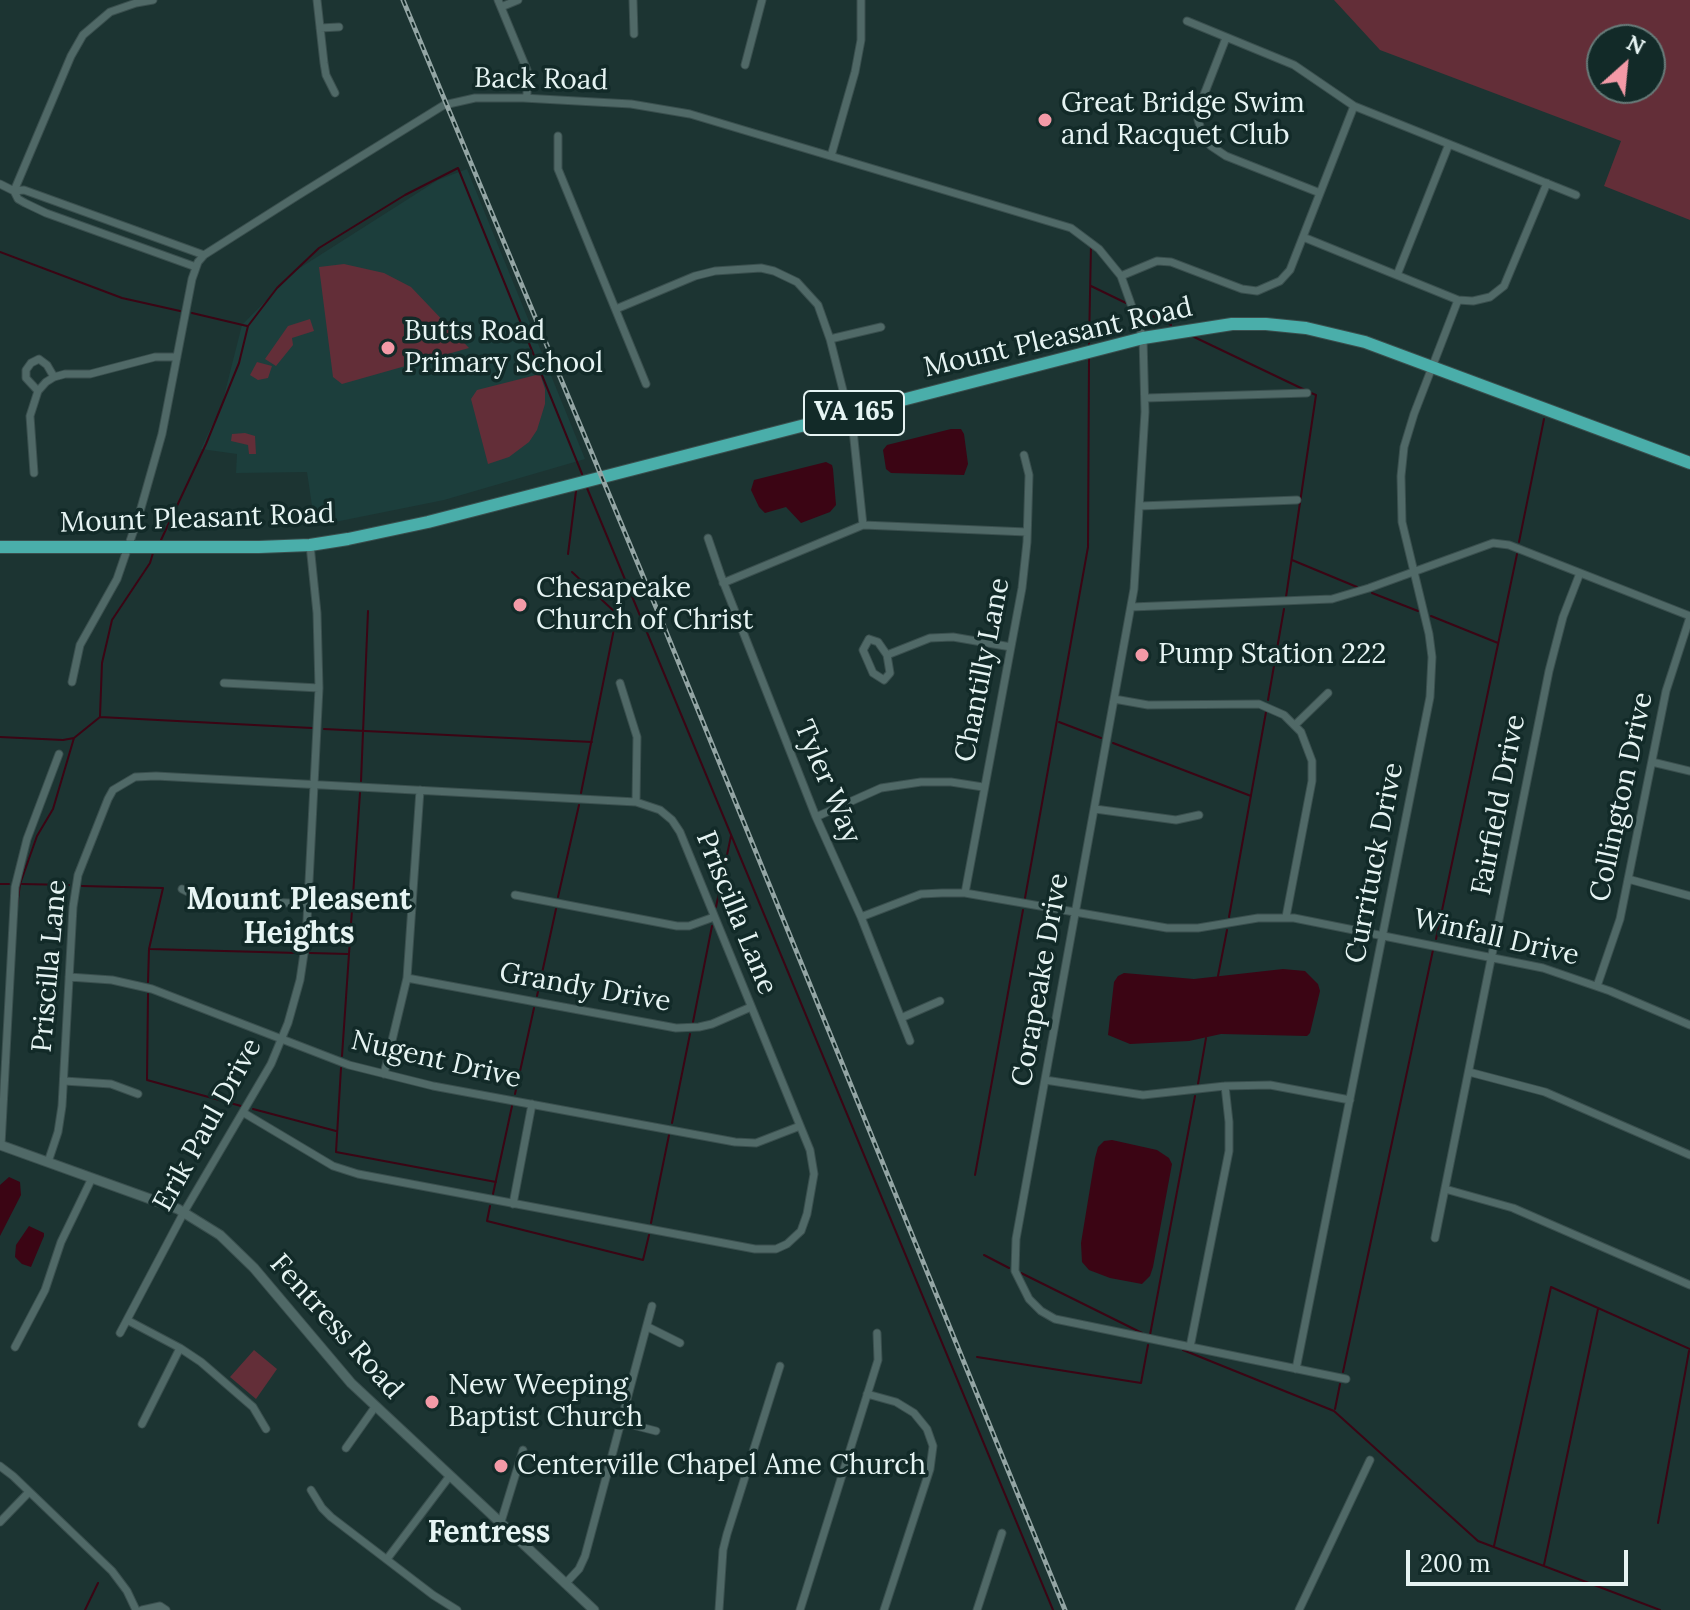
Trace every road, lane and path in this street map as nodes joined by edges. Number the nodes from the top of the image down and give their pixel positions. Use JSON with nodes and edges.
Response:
{"nodes":[{"id":1,"x":153,"y":0,"type":"edge"},
{"id":2,"x":317,"y":0,"type":"edge"},
{"id":3,"x":518,"y":0,"type":"edge"},
{"id":4,"x":633,"y":0,"type":"edge"},
{"id":5,"x":762,"y":0,"type":"edge"},
{"id":6,"x":861,"y":0,"type":"edge"},
{"id":7,"x":500,"y":3,"type":"edge"},
{"id":8,"x":1187,"y":21,"type":"dead end"},
{"id":9,"x":339,"y":27,"type":"dead end"},
{"id":10,"x":320,"y":28,"type":"junction"},
{"id":11,"x":634,"y":34,"type":"dead end"},
{"id":12,"x":1226,"y":38,"type":"junction"},
{"id":13,"x":745,"y":65,"type":"dead end"},
{"id":14,"x":335,"y":93,"type":"dead end"},
{"id":15,"x":527,"y":98,"type":"junction"},
{"id":16,"x":1354,"y":106,"type":"junction"},
{"id":17,"x":558,"y":136,"type":"dead end"},
{"id":18,"x":1449,"y":144,"type":"junction"},
{"id":19,"x":831,"y":156,"type":"junction"},
{"id":20,"x":1547,"y":183,"type":"junction"},
{"id":21,"x":0,"y":184,"type":"edge"},
{"id":22,"x":14,"y":191,"type":"junction"},
{"id":23,"x":1320,"y":193,"type":"junction"},
{"id":24,"x":1576,"y":195,"type":"dead end"},
{"id":25,"x":1303,"y":237,"type":"junction"},
{"id":26,"x":204,"y":255,"type":"junction"},
{"id":27,"x":196,"y":267,"type":"junction"},
{"id":28,"x":1397,"y":275,"type":"junction"},
{"id":29,"x":1121,"y":276,"type":"junction"},
{"id":30,"x":1458,"y":300,"type":"junction"},
{"id":31,"x":616,"y":309,"type":"junction"},
{"id":32,"x":881,"y":327,"type":"dead end"},
{"id":33,"x":1143,"y":338,"type":"junction"},
{"id":34,"x":830,"y":339,"type":"junction"},
{"id":35,"x":177,"y":357,"type":"junction"},
{"id":36,"x":1433,"y":367,"type":"junction"},
{"id":37,"x":54,"y":377,"type":"junction"},
{"id":38,"x":646,"y":384,"type":"dead end"},
{"id":39,"x":38,"y":391,"type":"junction"},
{"id":40,"x":1307,"y":393,"type":"dead end"},
{"id":41,"x":1146,"y":398,"type":"junction"},
{"id":42,"x":849,"y":414,"type":"junction"},
{"id":43,"x":1024,"y":455,"type":"dead end"},
{"id":44,"x":1690,"y":463,"type":"edge"},
{"id":45,"x":34,"y":473,"type":"dead end"},
{"id":46,"x":1297,"y":500,"type":"dead end"},
{"id":47,"x":1140,"y":506,"type":"junction"},
{"id":48,"x":863,"y":525,"type":"junction"},
{"id":49,"x":1027,"y":532,"type":"junction"},
{"id":50,"x":708,"y":538,"type":"dead end"},
{"id":51,"x":310,"y":545,"type":"junction"},
{"id":52,"x":0,"y":547,"type":"edge"},
{"id":53,"x":129,"y":547,"type":"junction"},
{"id":54,"x":1414,"y":571,"type":"junction"},
{"id":55,"x":1580,"y":573,"type":"junction"},
{"id":56,"x":723,"y":583,"type":"junction"},
{"id":57,"x":1131,"y":607,"type":"junction"},
{"id":58,"x":1690,"y":616,"type":"edge"},
{"id":59,"x":1011,"y":647,"type":"junction"},
{"id":60,"x":887,"y":655,"type":"junction"},
{"id":61,"x":72,"y":682,"type":"dead end"},
{"id":62,"x":224,"y":683,"type":"dead end"},
{"id":63,"x":620,"y":683,"type":"dead end"},
{"id":64,"x":319,"y":688,"type":"junction"},
{"id":65,"x":1328,"y":693,"type":"dead end"},
{"id":66,"x":1114,"y":699,"type":"junction"},
{"id":67,"x":1295,"y":725,"type":"junction"},
{"id":68,"x":59,"y":754,"type":"dead end"},
{"id":69,"x":1652,"y":762,"type":"junction"},
{"id":70,"x":1690,"y":771,"type":"edge"},
{"id":71,"x":315,"y":785,"type":"junction"},
{"id":72,"x":983,"y":787,"type":"junction"},
{"id":73,"x":420,"y":790,"type":"junction"},
{"id":74,"x":636,"y":802,"type":"junction"},
{"id":75,"x":1095,"y":809,"type":"junction"},
{"id":76,"x":1199,"y":815,"type":"dead end"},
{"id":77,"x":816,"y":817,"type":"junction"},
{"id":78,"x":1628,"y":879,"type":"junction"},
{"id":79,"x":182,"y":889,"type":"dead end"},
{"id":80,"x":965,"y":893,"type":"junction"},
{"id":81,"x":515,"y":895,"type":"dead end"},
{"id":82,"x":1690,"y":896,"type":"edge"},
{"id":83,"x":308,"y":904,"type":"junction"},
{"id":84,"x":1075,"y":912,"type":"junction"},
{"id":85,"x":714,"y":917,"type":"junction"},
{"id":86,"x":861,"y":917,"type":"junction"},
{"id":87,"x":1286,"y":917,"type":"junction"},
{"id":88,"x":1383,"y":934,"type":"junction"},
{"id":89,"x":1491,"y":956,"type":"junction"},
{"id":90,"x":69,"y":977,"type":"junction"},
{"id":91,"x":407,"y":978,"type":"junction"},
{"id":92,"x":1597,"y":986,"type":"junction"},
{"id":93,"x":940,"y":1001,"type":"dead end"},
{"id":94,"x":751,"y":1007,"type":"junction"},
{"id":95,"x":901,"y":1018,"type":"junction"},
{"id":96,"x":1690,"y":1025,"type":"edge"},
{"id":97,"x":281,"y":1039,"type":"junction"},
{"id":98,"x":910,"y":1041,"type":"dead end"},
{"id":99,"x":1469,"y":1072,"type":"junction"},
{"id":100,"x":384,"y":1074,"type":"junction"},
{"id":101,"x":1045,"y":1080,"type":"junction"},
{"id":102,"x":64,"y":1081,"type":"junction"},
{"id":103,"x":1225,"y":1086,"type":"junction"},
{"id":104,"x":138,"y":1094,"type":"dead end"},
{"id":105,"x":1350,"y":1100,"type":"junction"},
{"id":106,"x":532,"y":1104,"type":"junction"},
{"id":107,"x":244,"y":1113,"type":"junction"},
{"id":108,"x":800,"y":1126,"type":"junction"},
{"id":109,"x":0,"y":1145,"type":"edge"},
{"id":110,"x":1690,"y":1155,"type":"edge"},
{"id":111,"x":48,"y":1162,"type":"junction"},
{"id":112,"x":92,"y":1178,"type":"junction"},
{"id":113,"x":1445,"y":1189,"type":"junction"},
{"id":114,"x":513,"y":1204,"type":"junction"},
{"id":115,"x":184,"y":1212,"type":"junction"},
{"id":116,"x":1435,"y":1238,"type":"dead end"},
{"id":117,"x":1690,"y":1285,"type":"edge"},
{"id":118,"x":652,"y":1306,"type":"dead end"},
{"id":119,"x":127,"y":1320,"type":"junction"},
{"id":120,"x":648,"y":1327,"type":"junction"},
{"id":121,"x":120,"y":1333,"type":"dead end"},
{"id":122,"x":877,"y":1333,"type":"dead end"},
{"id":123,"x":680,"y":1343,"type":"dead end"},
{"id":124,"x":15,"y":1347,"type":"dead end"},
{"id":125,"x":1190,"y":1347,"type":"junction"},
{"id":126,"x":180,"y":1348,"type":"junction"},
{"id":127,"x":780,"y":1366,"type":"dead end"},
{"id":128,"x":1296,"y":1369,"type":"junction"},
{"id":129,"x":1346,"y":1379,"type":"dead end"},
{"id":130,"x":867,"y":1394,"type":"junction"},
{"id":131,"x":375,"y":1407,"type":"junction"},
{"id":132,"x":621,"y":1422,"type":"junction"},
{"id":133,"x":142,"y":1424,"type":"dead end"},
{"id":134,"x":266,"y":1429,"type":"dead end"},
{"id":135,"x":656,"y":1431,"type":"dead end"},
{"id":136,"x":346,"y":1448,"type":"dead end"},
{"id":137,"x":523,"y":1450,"type":"dead end"},
{"id":138,"x":1370,"y":1460,"type":"dead end"},
{"id":139,"x":0,"y":1466,"type":"edge"},
{"id":140,"x":449,"y":1477,"type":"junction"},
{"id":141,"x":311,"y":1490,"type":"dead end"},
{"id":142,"x":29,"y":1492,"type":"junction"},
{"id":143,"x":0,"y":1522,"type":"edge"},
{"id":144,"x":500,"y":1525,"type":"junction"},
{"id":145,"x":1002,"y":1533,"type":"dead end"},
{"id":146,"x":387,"y":1559,"type":"junction"},
{"id":147,"x":565,"y":1584,"type":"junction"},
{"id":148,"x":139,"y":1610,"type":"edge"},
{"id":149,"x":166,"y":1610,"type":"edge"},
{"id":150,"x":457,"y":1610,"type":"edge"},
{"id":151,"x":594,"y":1610,"type":"edge"},
{"id":152,"x":719,"y":1610,"type":"edge"},
{"id":153,"x":800,"y":1610,"type":"edge"},
{"id":154,"x":884,"y":1610,"type":"edge"},
{"id":155,"x":977,"y":1610,"type":"edge"},
{"id":156,"x":1299,"y":1610,"type":"edge"}],
"edges":[{"from":1,"to":22,"type":"street"},
{"from":2,"to":10,"type":"street"},
{"from":3,"to":7,"type":"street"},
{"from":4,"to":11,"type":"street"},
{"from":5,"to":13,"type":"street"},
{"from":6,"to":19,"type":"street"},
{"from":7,"to":15,"type":"street"},
{"from":8,"to":12,"type":"street"},
{"from":9,"to":10,"type":"street"},
{"from":10,"to":14,"type":"street"},
{"from":12,"to":16,"type":"street"},
{"from":12,"to":23,"type":"street"},
{"from":15,"to":19,"type":"street","name":"Back Road"},
{"from":15,"to":26,"type":"street","name":"Back Road"},
{"from":16,"to":18,"type":"street"},
{"from":16,"to":23,"type":"street"},
{"from":17,"to":31,"type":"street"},
{"from":18,"to":20,"type":"street"},
{"from":18,"to":28,"type":"street"},
{"from":19,"to":29,"type":"street","name":"Back Road"},
{"from":20,"to":24,"type":"street"},
{"from":20,"to":30,"type":"street"},
{"from":21,"to":22,"type":"street"},
{"from":22,"to":26,"type":"street"},
{"from":22,"to":27,"type":"street"},
{"from":23,"to":25,"type":"street"},
{"from":25,"to":28,"type":"street"},
{"from":25,"to":29,"type":"street"},
{"from":26,"to":27,"type":"street","name":"Back Road"},
{"from":27,"to":35,"type":"street","name":"Back Road"},
{"from":28,"to":30,"type":"street"},
{"from":29,"to":33,"type":"street","name":"Back Road"},
{"from":30,"to":36,"type":"street","name":"Currituck Drive"},
{"from":31,"to":34,"type":"street"},
{"from":31,"to":38,"type":"street"},
{"from":32,"to":34,"type":"street"},
{"from":33,"to":36,"type":"highway","name":"Mount Pleasant Road","number":"VA 165"},
{"from":33,"to":41,"type":"street","name":"Corapeake Drive"},
{"from":33,"to":42,"type":"highway","name":"Mount Pleasant Road","number":"VA 165"},
{"from":34,"to":42,"type":"street"},
{"from":35,"to":37,"type":"street"},
{"from":35,"to":53,"type":"street","name":"Back Road"},
{"from":36,"to":44,"type":"highway","name":"Mount Pleasant Road","number":"VA 165"},
{"from":36,"to":54,"type":"street","name":"Currituck Drive"},
{"from":37,"to":39,"type":"street"},
{"from":37,"to":39,"type":"street"},
{"from":39,"to":45,"type":"street"},
{"from":40,"to":41,"type":"street"},
{"from":41,"to":47,"type":"street","name":"Corapeake Drive"},
{"from":42,"to":48,"type":"street"},
{"from":42,"to":51,"type":"highway","name":"Mount Pleasant Road","number":"VA 165"},
{"from":43,"to":49,"type":"street","name":"Chantilly Lane"},
{"from":46,"to":47,"type":"street"},
{"from":47,"to":57,"type":"street","name":"Corapeake Drive"},
{"from":48,"to":49,"type":"street"},
{"from":48,"to":56,"type":"street"},
{"from":49,"to":59,"type":"street","name":"Chantilly Lane"},
{"from":50,"to":56,"type":"street","name":"Tyler Way"},
{"from":51,"to":53,"type":"highway","name":"Mount Pleasant Road","number":"VA 165"},
{"from":51,"to":64,"type":"street","name":"Erik Paul Drive"},
{"from":52,"to":53,"type":"highway","name":"Mount Pleasant Road","number":"VA 165"},
{"from":53,"to":61,"type":"street","name":"Back Road"},
{"from":54,"to":55,"type":"street"},
{"from":54,"to":57,"type":"street"},
{"from":54,"to":88,"type":"street","name":"Currituck Drive"},
{"from":55,"to":58,"type":"street"},
{"from":55,"to":89,"type":"street","name":"Fairfield Drive"},
{"from":56,"to":77,"type":"street","name":"Tyler Way"},
{"from":57,"to":66,"type":"street","name":"Corapeake Drive"},
{"from":58,"to":69,"type":"street","name":"Collington Drive"},
{"from":59,"to":60,"type":"street"},
{"from":59,"to":72,"type":"street","name":"Chantilly Lane"},
{"from":60,"to":60,"type":"street"},
{"from":62,"to":64,"type":"street"},
{"from":63,"to":74,"type":"street"},
{"from":64,"to":71,"type":"street","name":"Erik Paul Drive"},
{"from":65,"to":67,"type":"street"},
{"from":66,"to":67,"type":"street"},
{"from":66,"to":75,"type":"street","name":"Corapeake Drive"},
{"from":67,"to":87,"type":"street"},
{"from":68,"to":109,"type":"street"},
{"from":69,"to":70,"type":"street"},
{"from":69,"to":78,"type":"street","name":"Collington Drive"},
{"from":71,"to":73,"type":"street","name":"Priscilla Lane"},
{"from":71,"to":83,"type":"street","name":"Erik Paul Drive"},
{"from":71,"to":90,"type":"street","name":"Priscilla Lane"},
{"from":72,"to":77,"type":"street"},
{"from":72,"to":80,"type":"street","name":"Chantilly Lane"},
{"from":73,"to":74,"type":"street","name":"Priscilla Lane"},
{"from":73,"to":91,"type":"street"},
{"from":74,"to":85,"type":"street","name":"Priscilla Lane"},
{"from":75,"to":76,"type":"street"},
{"from":75,"to":84,"type":"street","name":"Corapeake Drive"},
{"from":77,"to":86,"type":"street","name":"Tyler Way"},
{"from":78,"to":82,"type":"street"},
{"from":78,"to":92,"type":"street","name":"Collington Drive"},
{"from":79,"to":83,"type":"street"},
{"from":80,"to":84,"type":"street","name":"Winfall Drive"},
{"from":80,"to":86,"type":"street","name":"Winfall Drive"},
{"from":81,"to":85,"type":"street"},
{"from":83,"to":97,"type":"street","name":"Erik Paul Drive"},
{"from":84,"to":87,"type":"street","name":"Winfall Drive"},
{"from":84,"to":101,"type":"street","name":"Corapeake Drive"},
{"from":85,"to":94,"type":"street","name":"Priscilla Lane"},
{"from":86,"to":95,"type":"street","name":"Tyler Way"},
{"from":87,"to":88,"type":"street","name":"Winfall Drive"},
{"from":88,"to":89,"type":"street","name":"Winfall Drive"},
{"from":88,"to":105,"type":"street","name":"Currituck Drive"},
{"from":89,"to":92,"type":"street","name":"Winfall Drive"},
{"from":89,"to":99,"type":"street","name":"Fairfield Drive"},
{"from":90,"to":97,"type":"street","name":"Nugent Drive"},
{"from":90,"to":102,"type":"street","name":"Priscilla Lane"},
{"from":91,"to":94,"type":"street","name":"Grandy Drive"},
{"from":91,"to":100,"type":"street"},
{"from":92,"to":96,"type":"street","name":"Winfall Drive"},
{"from":93,"to":95,"type":"street"},
{"from":94,"to":108,"type":"street","name":"Priscilla Lane"},
{"from":95,"to":98,"type":"street","name":"Tyler Way"},
{"from":97,"to":100,"type":"street","name":"Nugent Drive"},
{"from":97,"to":107,"type":"street","name":"Erik Paul Drive"},
{"from":99,"to":110,"type":"street"},
{"from":99,"to":113,"type":"street","name":"Fairfield Drive"},
{"from":100,"to":106,"type":"street","name":"Nugent Drive"},
{"from":101,"to":103,"type":"street"},
{"from":101,"to":125,"type":"street","name":"Corapeake Drive"},
{"from":102,"to":104,"type":"street"},
{"from":102,"to":111,"type":"street","name":"Priscilla Lane"},
{"from":103,"to":105,"type":"street"},
{"from":103,"to":125,"type":"street"},
{"from":105,"to":128,"type":"street","name":"Currituck Drive"},
{"from":106,"to":108,"type":"street","name":"Nugent Drive"},
{"from":106,"to":114,"type":"street"},
{"from":107,"to":114,"type":"street","name":"Priscilla Lane"},
{"from":107,"to":115,"type":"street","name":"Erik Paul Drive"},
{"from":108,"to":114,"type":"street","name":"Priscilla Lane"},
{"from":109,"to":111,"type":"street","name":"Fentress Road"},
{"from":111,"to":112,"type":"street","name":"Fentress Road"},
{"from":112,"to":115,"type":"street","name":"Fentress Road"},
{"from":112,"to":124,"type":"street"},
{"from":113,"to":116,"type":"street","name":"Fairfield Drive"},
{"from":113,"to":117,"type":"street"},
{"from":115,"to":119,"type":"street","name":"Erik Paul Drive"},
{"from":115,"to":131,"type":"street","name":"Fentress Road"},
{"from":118,"to":120,"type":"street"},
{"from":119,"to":121,"type":"street","name":"Erik Paul Drive"},
{"from":119,"to":126,"type":"street"},
{"from":120,"to":123,"type":"street"},
{"from":120,"to":132,"type":"street"},
{"from":122,"to":130,"type":"street"},
{"from":125,"to":128,"type":"street","name":"Corapeake Drive"},
{"from":126,"to":133,"type":"street"},
{"from":126,"to":134,"type":"street"},
{"from":127,"to":152,"type":"street"},
{"from":128,"to":129,"type":"street","name":"Corapeake Drive"},
{"from":130,"to":153,"type":"street"},
{"from":130,"to":154,"type":"street"},
{"from":131,"to":136,"type":"street"},
{"from":131,"to":140,"type":"street","name":"Fentress Road"},
{"from":132,"to":135,"type":"street"},
{"from":132,"to":147,"type":"street"},
{"from":137,"to":144,"type":"street"},
{"from":138,"to":156,"type":"street"},
{"from":139,"to":142,"type":"street"},
{"from":140,"to":144,"type":"street","name":"Fentress Road"},
{"from":140,"to":146,"type":"street"},
{"from":141,"to":146,"type":"street"},
{"from":142,"to":143,"type":"street"},
{"from":142,"to":148,"type":"street"},
{"from":144,"to":147,"type":"street","name":"Fentress Road"},
{"from":145,"to":155,"type":"street"},
{"from":146,"to":150,"type":"street"},
{"from":147,"to":151,"type":"street","name":"Fentress Road"},
{"from":148,"to":149,"type":"street"}]}
